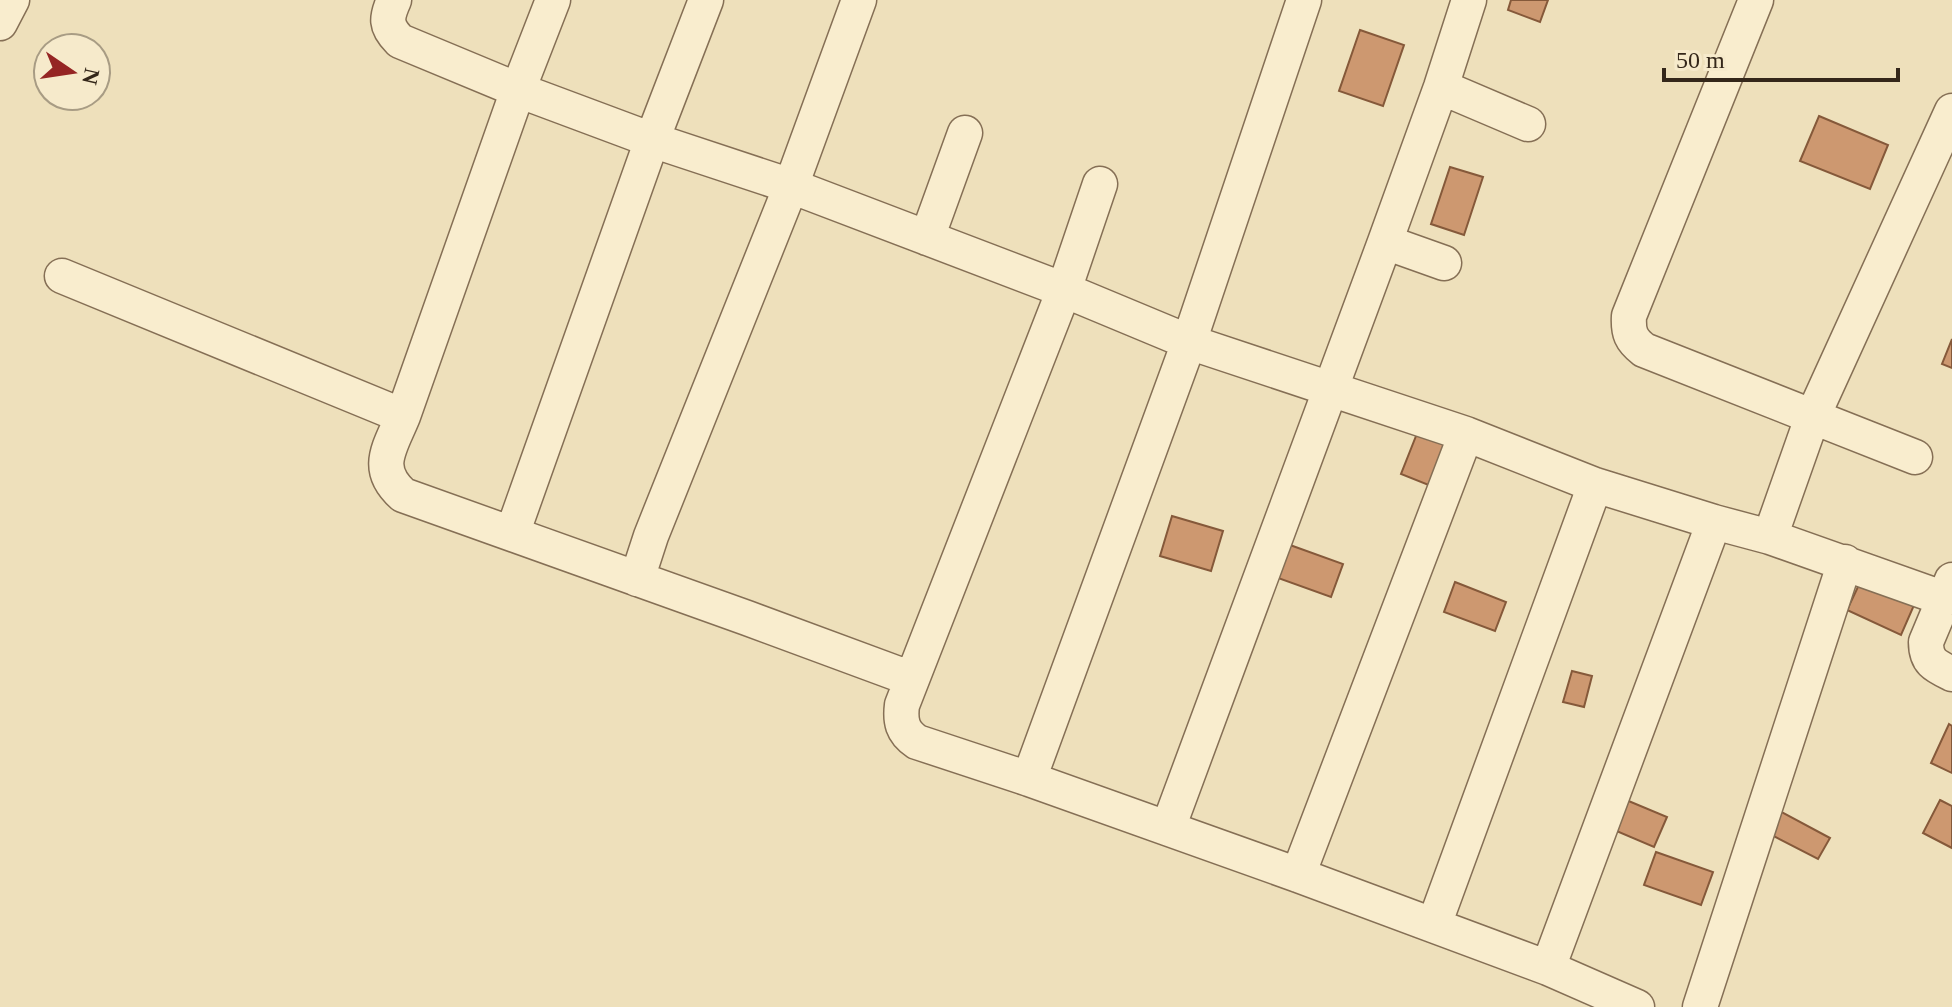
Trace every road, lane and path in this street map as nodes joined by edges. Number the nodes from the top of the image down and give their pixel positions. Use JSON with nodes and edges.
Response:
{"nodes":[{"id":1,"x":12,"y":0,"type":"edge"},
{"id":2,"x":394,"y":0,"type":"edge"},
{"id":3,"x":553,"y":0,"type":"edge"},
{"id":4,"x":706,"y":0,"type":"edge"},
{"id":5,"x":859,"y":0,"type":"edge"},
{"id":6,"x":1304,"y":0,"type":"edge"},
{"id":7,"x":1469,"y":0,"type":"edge"},
{"id":8,"x":1756,"y":0,"type":"edge"},
{"id":9,"x":0,"y":23,"type":"edge"},
{"id":10,"x":1441,"y":87,"type":"junction"},
{"id":11,"x":518,"y":90,"type":"junction"},
{"id":12,"x":1952,"y":111,"type":"edge"},
{"id":13,"x":1528,"y":124,"type":"dead end"},
{"id":14,"x":965,"y":133,"type":"dead end"},
{"id":15,"x":652,"y":140,"type":"junction"},
{"id":16,"x":1100,"y":184,"type":"dead end"},
{"id":17,"x":791,"y":186,"type":"junction"},
{"id":18,"x":927,"y":238,"type":"junction"},
{"id":19,"x":1385,"y":242,"type":"junction"},
{"id":20,"x":1444,"y":263,"type":"dead end"},
{"id":21,"x":62,"y":276,"type":"dead end"},
{"id":22,"x":1064,"y":290,"type":"junction"},
{"id":23,"x":1189,"y":342,"type":"junction"},
{"id":24,"x":1331,"y":389,"type":"junction"},
{"id":25,"x":403,"y":416,"type":"junction"},
{"id":26,"x":1812,"y":418,"type":"junction"},
{"id":27,"x":1466,"y":434,"type":"junction"},
{"id":28,"x":1915,"y":457,"type":"dead end"},
{"id":29,"x":1595,"y":485,"type":"junction"},
{"id":30,"x":1714,"y":522,"type":"junction"},
{"id":31,"x":512,"y":534,"type":"junction"},
{"id":32,"x":1770,"y":537,"type":"junction"},
{"id":33,"x":1845,"y":562,"type":"junction"},
{"id":34,"x":637,"y":579,"type":"junction"},
{"id":35,"x":1948,"y":589,"type":"edge"},
{"id":36,"x":1952,"y":674,"type":"edge"},
{"id":37,"x":912,"y":679,"type":"junction"},
{"id":38,"x":1029,"y":779,"type":"junction"},
{"id":39,"x":1168,"y":828,"type":"junction"},
{"id":40,"x":1298,"y":875,"type":"junction"},
{"id":41,"x":1434,"y":925,"type":"junction"},
{"id":42,"x":1548,"y":968,"type":"junction"},
{"id":43,"x":1637,"y":1007,"type":"edge"},
{"id":44,"x":1700,"y":1007,"type":"edge"}],
"edges":[{"from":1,"to":9,"type":"street"},
{"from":2,"to":11,"type":"street"},
{"from":3,"to":11,"type":"street"},
{"from":4,"to":15,"type":"street"},
{"from":5,"to":17,"type":"street"},
{"from":6,"to":23,"type":"street"},
{"from":7,"to":10,"type":"street"},
{"from":8,"to":26,"type":"street"},
{"from":10,"to":13,"type":"street"},
{"from":10,"to":19,"type":"street"},
{"from":11,"to":15,"type":"street"},
{"from":11,"to":25,"type":"street"},
{"from":12,"to":26,"type":"street"},
{"from":14,"to":18,"type":"street"},
{"from":15,"to":17,"type":"street"},
{"from":15,"to":31,"type":"street"},
{"from":16,"to":22,"type":"street"},
{"from":17,"to":18,"type":"street"},
{"from":17,"to":34,"type":"street"},
{"from":18,"to":22,"type":"street"},
{"from":19,"to":20,"type":"street"},
{"from":19,"to":24,"type":"street"},
{"from":21,"to":25,"type":"street"},
{"from":22,"to":23,"type":"street"},
{"from":22,"to":37,"type":"street"},
{"from":23,"to":24,"type":"street"},
{"from":23,"to":38,"type":"street"},
{"from":24,"to":27,"type":"street"},
{"from":24,"to":39,"type":"street"},
{"from":25,"to":31,"type":"street"},
{"from":26,"to":28,"type":"street"},
{"from":26,"to":32,"type":"street"},
{"from":27,"to":29,"type":"street"},
{"from":27,"to":40,"type":"street"},
{"from":29,"to":30,"type":"street"},
{"from":29,"to":41,"type":"street"},
{"from":30,"to":32,"type":"street"},
{"from":30,"to":42,"type":"street"},
{"from":31,"to":34,"type":"street"},
{"from":32,"to":33,"type":"street"},
{"from":33,"to":35,"type":"street"},
{"from":33,"to":44,"type":"street"},
{"from":34,"to":37,"type":"street"},
{"from":35,"to":36,"type":"street"},
{"from":37,"to":38,"type":"street"},
{"from":38,"to":39,"type":"street"},
{"from":39,"to":40,"type":"street"},
{"from":40,"to":41,"type":"street"},
{"from":41,"to":42,"type":"street"},
{"from":42,"to":43,"type":"street"}]}
